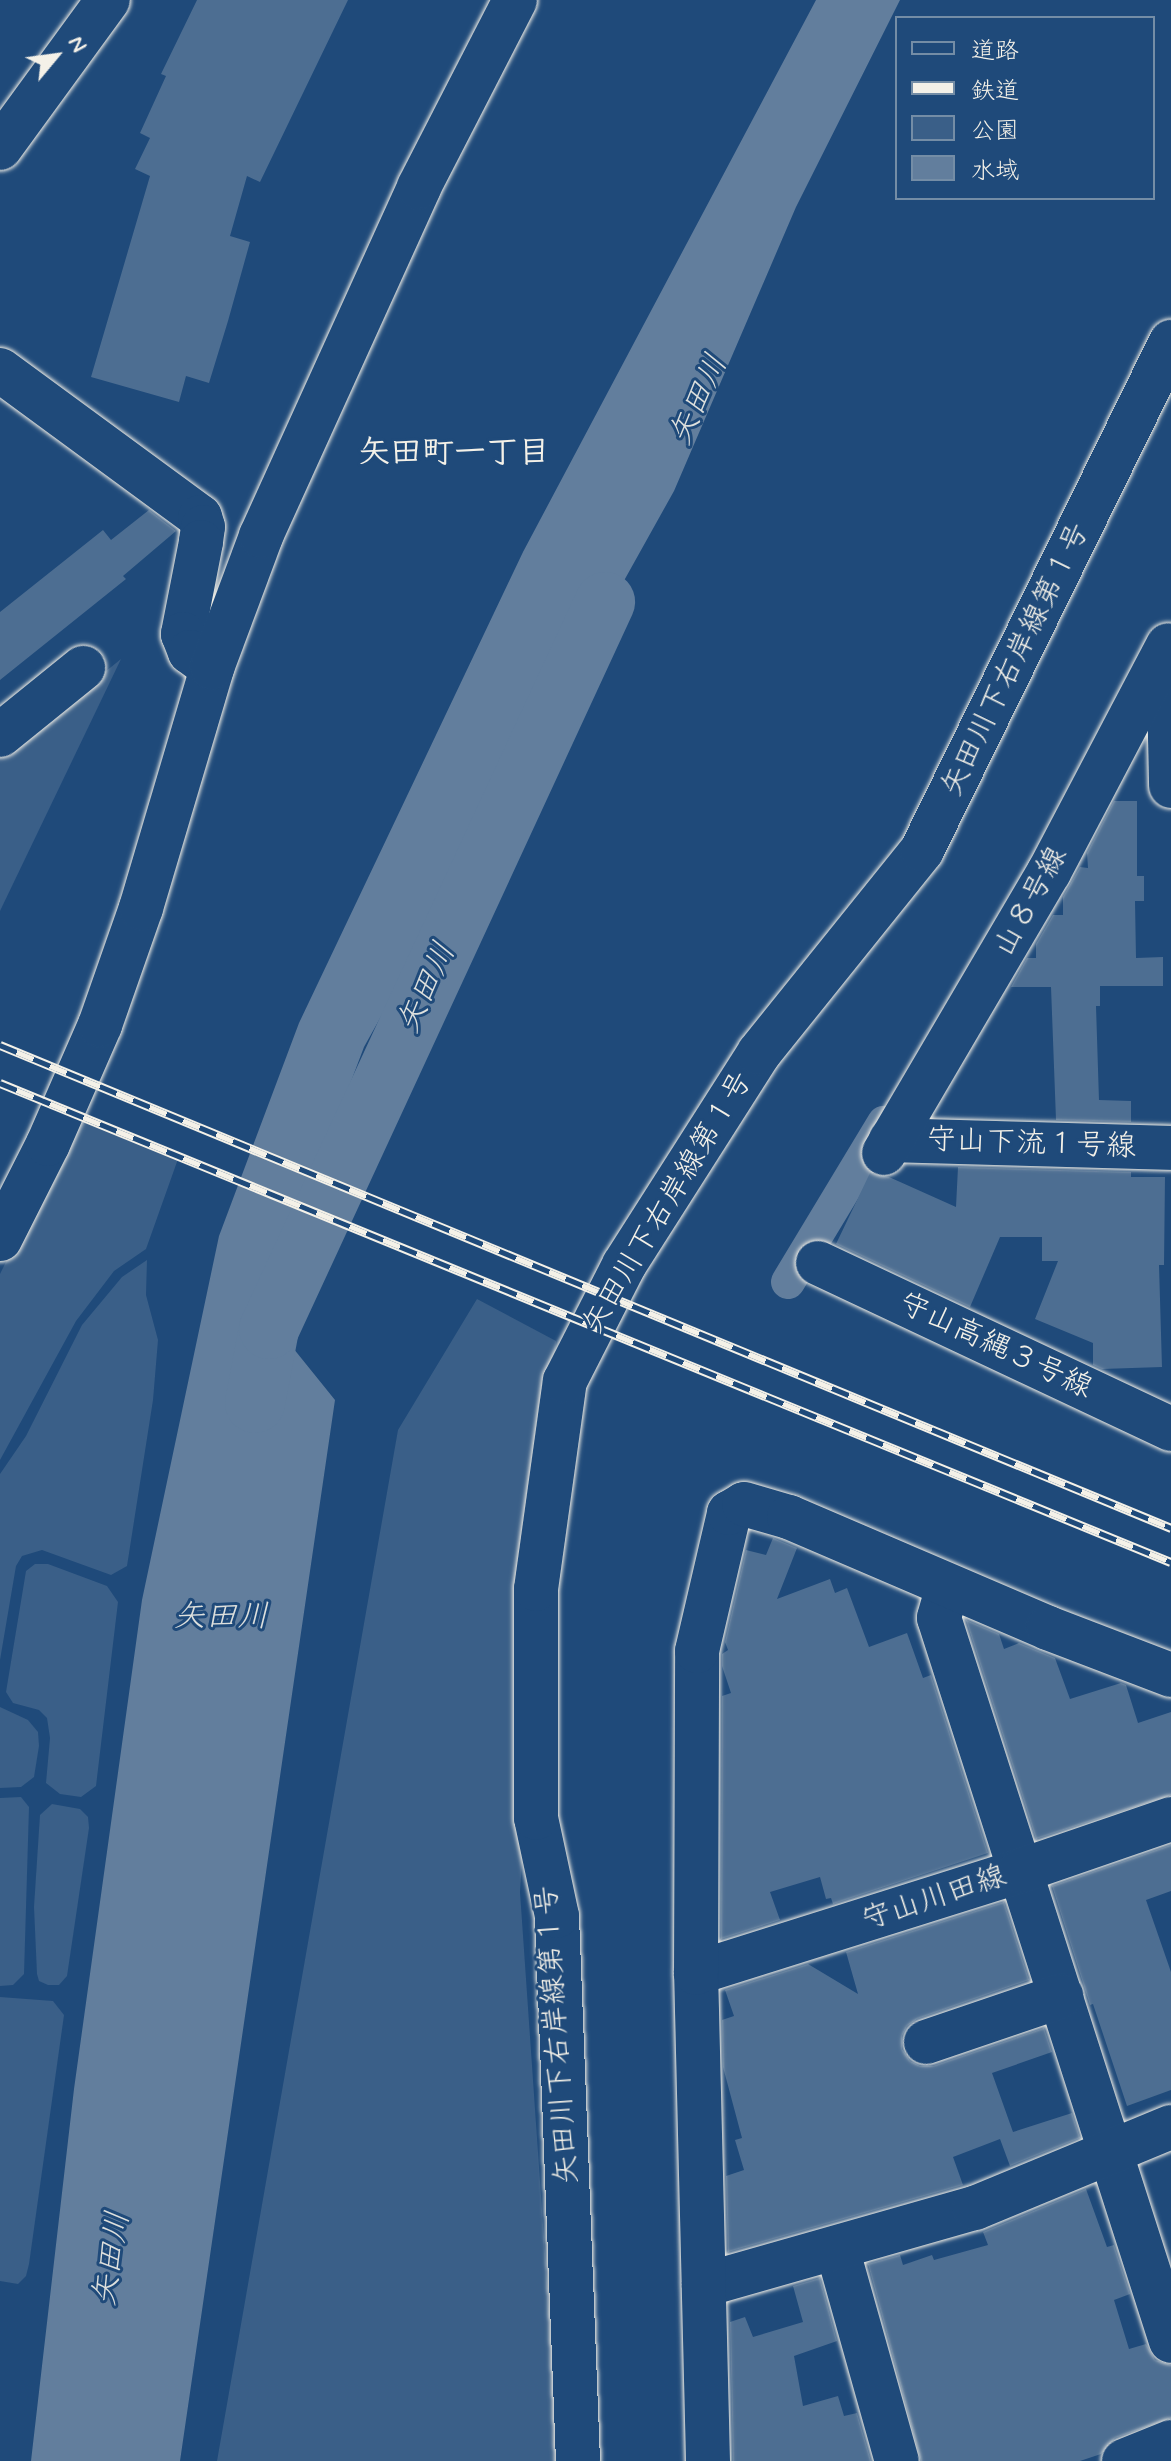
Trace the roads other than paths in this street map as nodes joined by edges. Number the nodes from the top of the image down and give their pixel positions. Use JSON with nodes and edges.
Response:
{"nodes":[{"id":1,"x":108,"y":0,"type":"edge"},
{"id":2,"x":515,"y":0,"type":"edge"},
{"id":3,"x":0,"y":148,"type":"edge"},
{"id":4,"x":1171,"y":342,"type":"edge"},
{"id":5,"x":0,"y":370,"type":"edge"},
{"id":6,"x":1169,"y":642,"type":"edge"},
{"id":7,"x":83,"y":668,"type":"dead end"},
{"id":8,"x":212,"y":668,"type":"junction"},
{"id":9,"x":0,"y":735,"type":"edge"},
{"id":10,"x":1171,"y":786,"type":"edge"},
{"id":11,"x":887,"y":1147,"type":"joint"},
{"id":12,"x":1171,"y":1148,"type":"edge"},
{"id":13,"x":0,"y":1239,"type":"edge"},
{"id":14,"x":818,"y":1263,"type":"dead end"},
{"id":15,"x":1171,"y":1429,"type":"edge"},
{"id":16,"x":948,"y":1586,"type":"junction"},
{"id":17,"x":1171,"y":1675,"type":"edge"},
{"id":18,"x":1171,"y":1819,"type":"edge"},
{"id":19,"x":1020,"y":1871,"type":"junction"},
{"id":20,"x":696,"y":1973,"type":"junction"},
{"id":21,"x":1061,"y":1996,"type":"junction"},
{"id":22,"x":926,"y":2042,"type":"dead end"},
{"id":23,"x":1171,"y":2127,"type":"edge"},
{"id":24,"x":1111,"y":2153,"type":"junction"},
{"id":25,"x":837,"y":2248,"type":"junction"},
{"id":26,"x":704,"y":2285,"type":"junction"},
{"id":27,"x":1171,"y":2341,"type":"edge"},
{"id":28,"x":1171,"y":2442,"type":"edge"},
{"id":29,"x":578,"y":2461,"type":"edge"},
{"id":30,"x":708,"y":2461,"type":"edge"},
{"id":31,"x":897,"y":2461,"type":"edge"},
{"id":32,"x":1124,"y":2461,"type":"edge"}],
"edges":[{"from":1,"to":3,"type":"street"},
{"from":2,"to":8,"type":"street"},
{"from":4,"to":29,"type":"street","name":"矢田川下右岸線第１号"},
{"from":5,"to":8,"type":"street"},
{"from":6,"to":10,"type":"street"},
{"from":6,"to":11,"type":"street","name":"山８号線"},
{"from":7,"to":9,"type":"street"},
{"from":8,"to":13,"type":"street"},
{"from":11,"to":12,"type":"street","name":"守山下流１号線"},
{"from":14,"to":15,"type":"street","name":"守山高縄３号線"},
{"from":16,"to":17,"type":"street"},
{"from":16,"to":19,"type":"street"},
{"from":16,"to":20,"type":"street"},
{"from":18,"to":19,"type":"street","name":"守山川田線"},
{"from":19,"to":20,"type":"street","name":"守山川田線"},
{"from":19,"to":21,"type":"street"},
{"from":20,"to":26,"type":"street"},
{"from":21,"to":22,"type":"street"},
{"from":21,"to":24,"type":"street"},
{"from":23,"to":24,"type":"street"},
{"from":24,"to":25,"type":"street"},
{"from":24,"to":27,"type":"street"},
{"from":25,"to":26,"type":"street"},
{"from":25,"to":31,"type":"street"},
{"from":26,"to":30,"type":"street"},
{"from":28,"to":32,"type":"street"}]}
